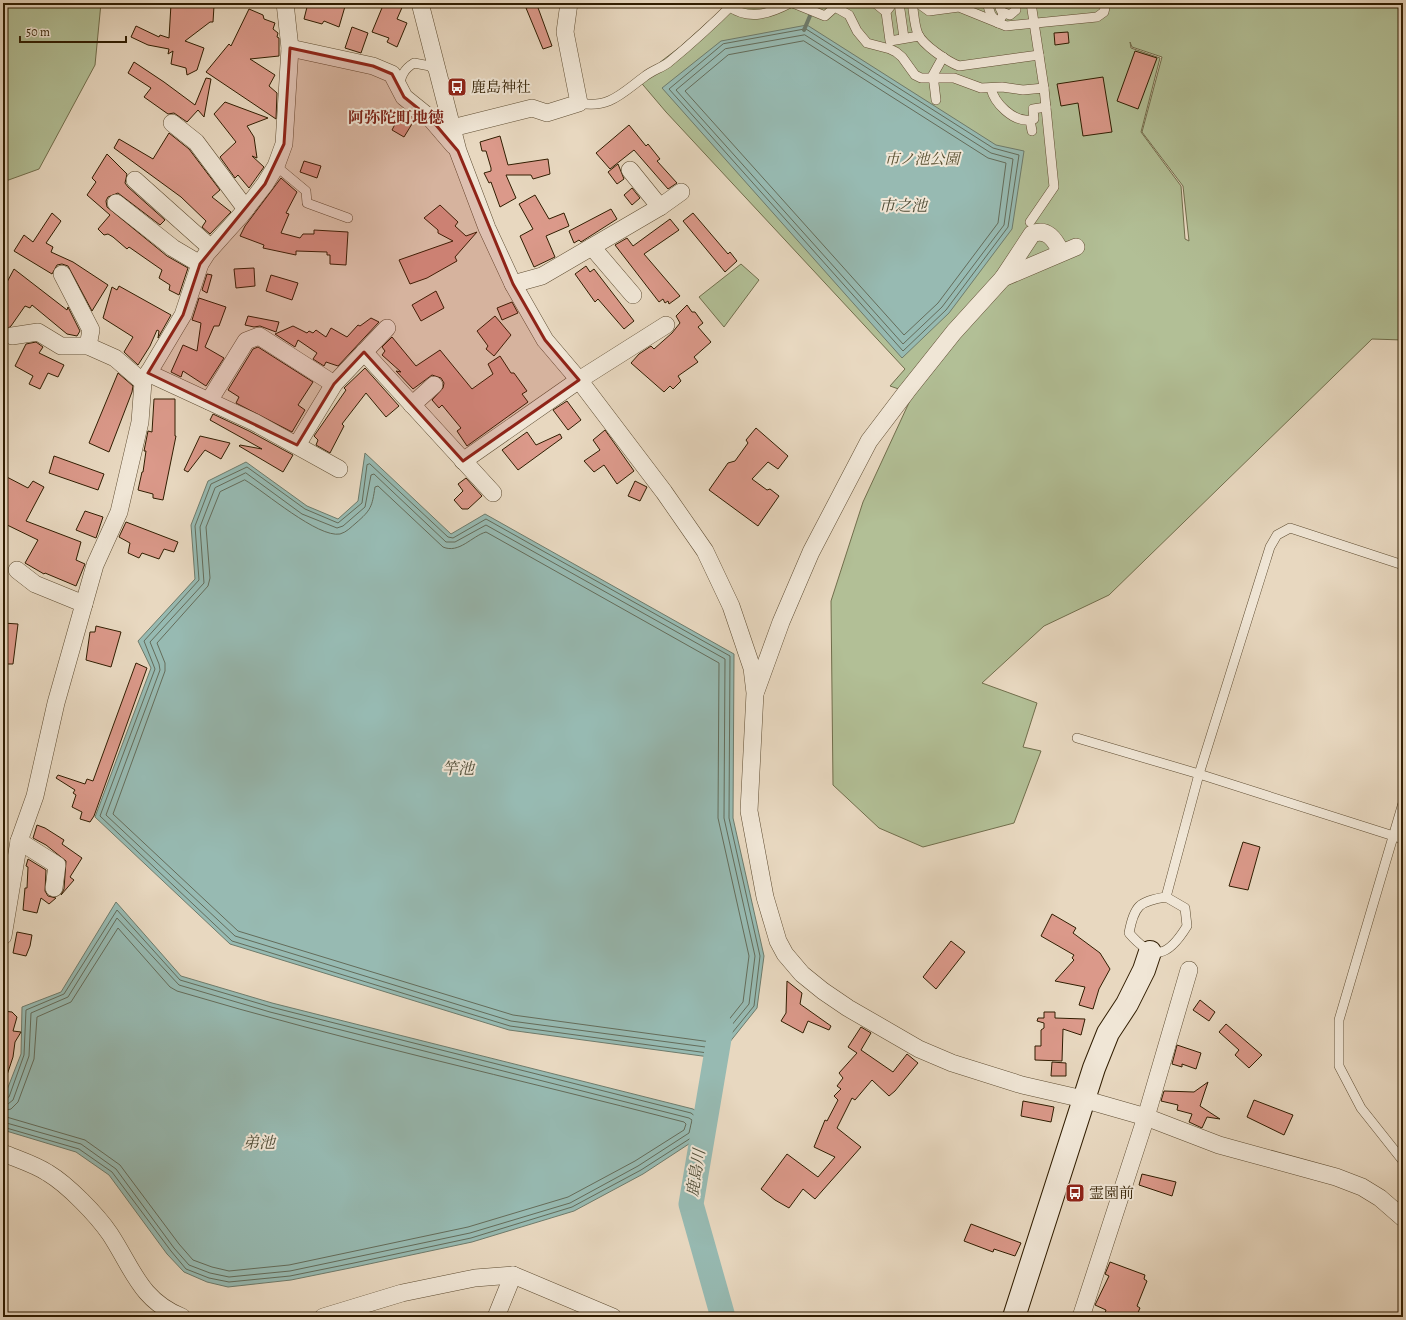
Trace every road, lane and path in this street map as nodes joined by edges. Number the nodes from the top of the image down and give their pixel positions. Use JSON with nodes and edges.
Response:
{"nodes":[{"id":1,"x":285,"y":3,"type":"edge"},
{"id":2,"x":420,"y":3,"type":"edge"},
{"id":3,"x":569,"y":3,"type":"edge"},
{"id":4,"x":874,"y":3,"type":"edge"},
{"id":5,"x":893,"y":3,"type":"edge"},
{"id":6,"x":899,"y":3,"type":"edge"},
{"id":7,"x":912,"y":3,"type":"edge"},
{"id":8,"x":918,"y":3,"type":"edge"},
{"id":9,"x":987,"y":3,"type":"edge"},
{"id":10,"x":1001,"y":3,"type":"edge"},
{"id":11,"x":1031,"y":3,"type":"edge"},
{"id":12,"x":1106,"y":3,"type":"edge"},
{"id":13,"x":795,"y":4,"type":"edge"},
{"id":14,"x":732,"y":5,"type":"edge"},
{"id":15,"x":838,"y":5,"type":"edge"},
{"id":16,"x":973,"y":7,"type":"edge"},
{"id":17,"x":1015,"y":7,"type":"edge"},
{"id":18,"x":886,"y":12,"type":"junction"},
{"id":19,"x":1004,"y":13,"type":"junction"},
{"id":20,"x":998,"y":23,"type":"junction"},
{"id":21,"x":1035,"y":24,"type":"junction"},
{"id":22,"x":919,"y":36,"type":"junction"},
{"id":23,"x":904,"y":38,"type":"junction"},
{"id":24,"x":890,"y":45,"type":"junction"},
{"id":25,"x":290,"y":48,"type":"junction"},
{"id":26,"x":1039,"y":55,"type":"junction"},
{"id":27,"x":943,"y":57,"type":"junction"},
{"id":28,"x":437,"y":74,"type":"junction"},
{"id":29,"x":932,"y":79,"type":"junction"},
{"id":30,"x":991,"y":88,"type":"junction"},
{"id":31,"x":1044,"y":88,"type":"junction"},
{"id":32,"x":408,"y":100,"type":"junction"},
{"id":33,"x":936,"y":100,"type":"dead end"},
{"id":34,"x":579,"y":103,"type":"junction"},
{"id":35,"x":1046,"y":107,"type":"junction"},
{"id":36,"x":1034,"y":119,"type":"dead end"},
{"id":37,"x":172,"y":123,"type":"dead end"},
{"id":38,"x":452,"y":128,"type":"junction"},
{"id":39,"x":1032,"y":132,"type":"dead end"},
{"id":40,"x":458,"y":151,"type":"junction"},
{"id":41,"x":276,"y":166,"type":"junction"},
{"id":42,"x":630,"y":170,"type":"dead end"},
{"id":43,"x":135,"y":180,"type":"dead end"},
{"id":44,"x":681,"y":192,"type":"dead end"},
{"id":45,"x":116,"y":203,"type":"dead end"},
{"id":46,"x":660,"y":207,"type":"junction"},
{"id":47,"x":246,"y":208,"type":"junction"},
{"id":48,"x":348,"y":218,"type":"dead end"},
{"id":49,"x":1030,"y":222,"type":"dead end"},
{"id":50,"x":592,"y":247,"type":"junction"},
{"id":51,"x":211,"y":248,"type":"junction"},
{"id":52,"x":200,"y":264,"type":"junction"},
{"id":53,"x":62,"y":274,"type":"dead end"},
{"id":54,"x":1003,"y":278,"type":"junction"},
{"id":55,"x":513,"y":284,"type":"junction"},
{"id":56,"x":632,"y":296,"type":"dead end"},
{"id":57,"x":666,"y":325,"type":"dead end"},
{"id":58,"x":386,"y":328,"type":"dead end"},
{"id":59,"x":12,"y":336,"type":"dead end"},
{"id":60,"x":88,"y":346,"type":"junction"},
{"id":61,"x":364,"y":352,"type":"junction"},
{"id":62,"x":146,"y":377,"type":"junction"},
{"id":63,"x":578,"y":380,"type":"junction"},
{"id":64,"x":334,"y":384,"type":"junction"},
{"id":65,"x":434,"y":385,"type":"dead end"},
{"id":66,"x":209,"y":401,"type":"junction"},
{"id":67,"x":412,"y":405,"type":"junction"},
{"id":68,"x":297,"y":445,"type":"junction"},
{"id":69,"x":463,"y":461,"type":"junction"},
{"id":70,"x":339,"y":469,"type":"dead end"},
{"id":71,"x":493,"y":493,"type":"dead end"},
{"id":72,"x":1403,"y":565,"type":"edge"},
{"id":73,"x":17,"y":570,"type":"dead end"},
{"id":74,"x":84,"y":604,"type":"junction"},
{"id":75,"x":755,"y":693,"type":"junction"},
{"id":76,"x":1077,"y":738,"type":"dead end"},
{"id":77,"x":1199,"y":774,"type":"junction"},
{"id":78,"x":1403,"y":802,"type":"edge"},
{"id":79,"x":1393,"y":836,"type":"junction"},
{"id":80,"x":1403,"y":839,"type":"edge"},
{"id":81,"x":19,"y":841,"type":"junction"},
{"id":82,"x":54,"y":888,"type":"dead end"},
{"id":83,"x":1166,"y":897,"type":"junction"},
{"id":84,"x":5,"y":904,"type":"edge"},
{"id":85,"x":3,"y":936,"type":"edge"},
{"id":86,"x":1150,"y":952,"type":"junction"},
{"id":87,"x":1189,"y":970,"type":"dead end"},
{"id":88,"x":1083,"y":1099,"type":"junction"},
{"id":89,"x":1146,"y":1117,"type":"junction"},
{"id":90,"x":3,"y":1153,"type":"edge"},
{"id":91,"x":1403,"y":1161,"type":"edge"},
{"id":92,"x":1403,"y":1218,"type":"edge"},
{"id":93,"x":512,"y":1275,"type":"junction"},
{"id":94,"x":182,"y":1317,"type":"edge"},
{"id":95,"x":323,"y":1317,"type":"edge"},
{"id":96,"x":496,"y":1317,"type":"edge"},
{"id":97,"x":613,"y":1317,"type":"edge"},
{"id":98,"x":1014,"y":1317,"type":"edge"},
{"id":99,"x":1081,"y":1317,"type":"edge"}],
"edges":[{"from":1,"to":25,"type":"street"},
{"from":2,"to":28,"type":"street"},
{"from":3,"to":34,"type":"street"},
{"from":4,"to":18,"type":"lane"},
{"from":5,"to":18,"type":"lane"},
{"from":6,"to":23,"type":"lane"},
{"from":7,"to":22,"type":"lane"},
{"from":8,"to":16,"type":"lane"},
{"from":9,"to":20,"type":"lane"},
{"from":10,"to":19,"type":"lane"},
{"from":11,"to":21,"type":"lane"},
{"from":12,"to":21,"type":"lane"},
{"from":13,"to":14,"type":"lane"},
{"from":13,"to":15,"type":"lane"},
{"from":14,"to":34,"type":"lane"},
{"from":15,"to":24,"type":"lane"},
{"from":16,"to":20,"type":"lane"},
{"from":17,"to":19,"type":"lane"},
{"from":17,"to":21,"type":"lane"},
{"from":18,"to":24,"type":"lane"},
{"from":19,"to":20,"type":"lane"},
{"from":20,"to":21,"type":"lane"},
{"from":21,"to":26,"type":"lane"},
{"from":22,"to":23,"type":"lane"},
{"from":22,"to":27,"type":"lane"},
{"from":23,"to":24,"type":"lane"},
{"from":24,"to":29,"type":"lane"},
{"from":25,"to":32,"type":"street"},
{"from":25,"to":41,"type":"street"},
{"from":26,"to":27,"type":"lane"},
{"from":26,"to":31,"type":"lane"},
{"from":27,"to":29,"type":"lane"},
{"from":28,"to":32,"type":"lane"},
{"from":28,"to":38,"type":"street"},
{"from":29,"to":30,"type":"lane"},
{"from":29,"to":33,"type":"lane"},
{"from":30,"to":31,"type":"lane"},
{"from":30,"to":39,"type":"lane"},
{"from":31,"to":35,"type":"lane"},
{"from":32,"to":40,"type":"street"},
{"from":34,"to":38,"type":"street"},
{"from":35,"to":36,"type":"lane"},
{"from":35,"to":49,"type":"lane"},
{"from":37,"to":47,"type":"street"},
{"from":38,"to":40,"type":"street"},
{"from":40,"to":55,"type":"street"},
{"from":41,"to":47,"type":"street"},
{"from":41,"to":48,"type":"lane"},
{"from":42,"to":46,"type":"street"},
{"from":43,"to":51,"type":"street"},
{"from":44,"to":46,"type":"street"},
{"from":45,"to":52,"type":"street"},
{"from":46,"to":50,"type":"street"},
{"from":47,"to":51,"type":"street"},
{"from":50,"to":55,"type":"street"},
{"from":50,"to":56,"type":"street"},
{"from":51,"to":52,"type":"street"},
{"from":52,"to":62,"type":"street"},
{"from":53,"to":60,"type":"street"},
{"from":54,"to":54,"type":"street"},
{"from":54,"to":75,"type":"street"},
{"from":55,"to":63,"type":"street"},
{"from":57,"to":63,"type":"street"},
{"from":58,"to":61,"type":"street"},
{"from":59,"to":60,"type":"street"},
{"from":60,"to":62,"type":"street"},
{"from":61,"to":64,"type":"street"},
{"from":61,"to":67,"type":"street"},
{"from":62,"to":66,"type":"street"},
{"from":62,"to":74,"type":"street"},
{"from":63,"to":69,"type":"street"},
{"from":63,"to":75,"type":"street"},
{"from":64,"to":66,"type":"street"},
{"from":64,"to":68,"type":"street"},
{"from":65,"to":67,"type":"street"},
{"from":66,"to":68,"type":"street"},
{"from":67,"to":69,"type":"street"},
{"from":68,"to":70,"type":"street"},
{"from":69,"to":71,"type":"street"},
{"from":72,"to":77,"type":"lane"},
{"from":73,"to":74,"type":"street"},
{"from":74,"to":81,"type":"street"},
{"from":75,"to":88,"type":"street"},
{"from":76,"to":77,"type":"lane"},
{"from":77,"to":79,"type":"lane"},
{"from":77,"to":83,"type":"lane"},
{"from":78,"to":79,"type":"lane"},
{"from":79,"to":80,"type":"lane"},
{"from":79,"to":91,"type":"lane"},
{"from":81,"to":82,"type":"street"},
{"from":81,"to":84,"type":"street"},
{"from":83,"to":86,"type":"lane"},
{"from":83,"to":86,"type":"lane"},
{"from":84,"to":85,"type":"street"},
{"from":86,"to":88,"type":"street"},
{"from":87,"to":89,"type":"street"},
{"from":88,"to":89,"type":"street"},
{"from":88,"to":98,"type":"street"},
{"from":89,"to":92,"type":"street"},
{"from":89,"to":99,"type":"street"},
{"from":90,"to":94,"type":"street"},
{"from":93,"to":95,"type":"street"},
{"from":93,"to":96,"type":"street"},
{"from":93,"to":97,"type":"street"}]}
